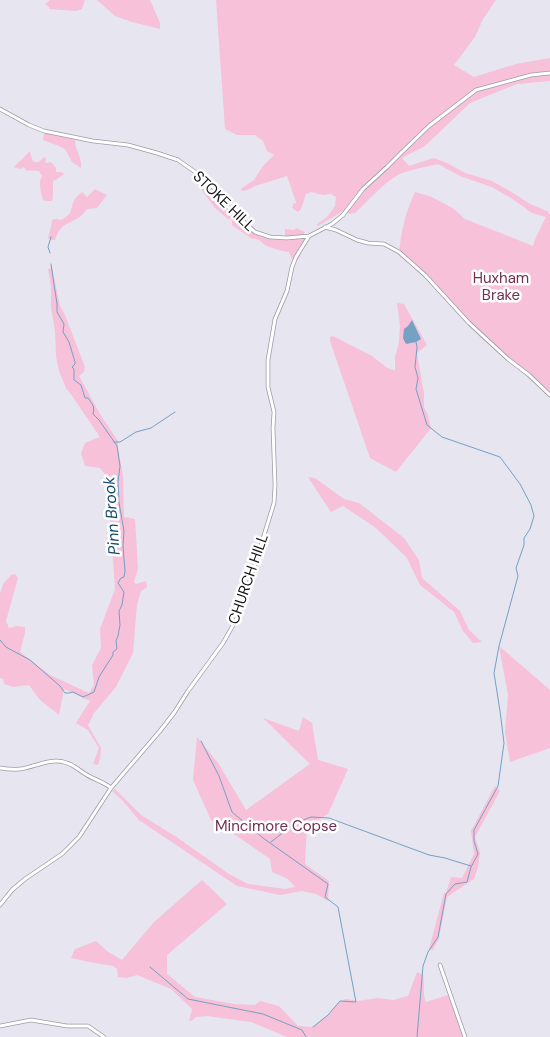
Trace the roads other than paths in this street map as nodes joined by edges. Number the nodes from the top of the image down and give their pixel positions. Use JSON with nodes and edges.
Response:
{"nodes":[{"id":1,"x":550,"y":73,"type":"edge"},
{"id":2,"x":0,"y":109,"type":"edge"},
{"id":3,"x":332,"y":224,"type":"junction"},
{"id":4,"x":325,"y":227,"type":"junction"},
{"id":5,"x":333,"y":229,"type":"junction"},
{"id":6,"x":309,"y":236,"type":"junction"},
{"id":7,"x":550,"y":395,"type":"edge"},
{"id":8,"x":0,"y":768,"type":"edge"},
{"id":9,"x":111,"y":788,"type":"junction"},
{"id":10,"x":0,"y":905,"type":"edge"},
{"id":11,"x":440,"y":965,"type":"dead end"},
{"id":12,"x":0,"y":1026,"type":"edge"},
{"id":13,"x":104,"y":1037,"type":"edge"},
{"id":14,"x":465,"y":1037,"type":"edge"}],
"edges":[{"from":1,"to":3,"type":"street","name":"STOKE HILL"},
{"from":2,"to":6,"type":"street","name":"STOKE HILL"},
{"from":3,"to":4,"type":"street","name":"STOKE HILL"},
{"from":3,"to":5,"type":"street"},
{"from":4,"to":5,"type":"street"},
{"from":4,"to":6,"type":"street","name":"STOKE HILL"},
{"from":5,"to":7,"type":"street"},
{"from":6,"to":9,"type":"street","name":"CHURCH HILL"},
{"from":8,"to":9,"type":"street"},
{"from":9,"to":10,"type":"street","name":"CHURCH HILL"},
{"from":11,"to":14,"type":"street"},
{"from":12,"to":13,"type":"street"}]}
